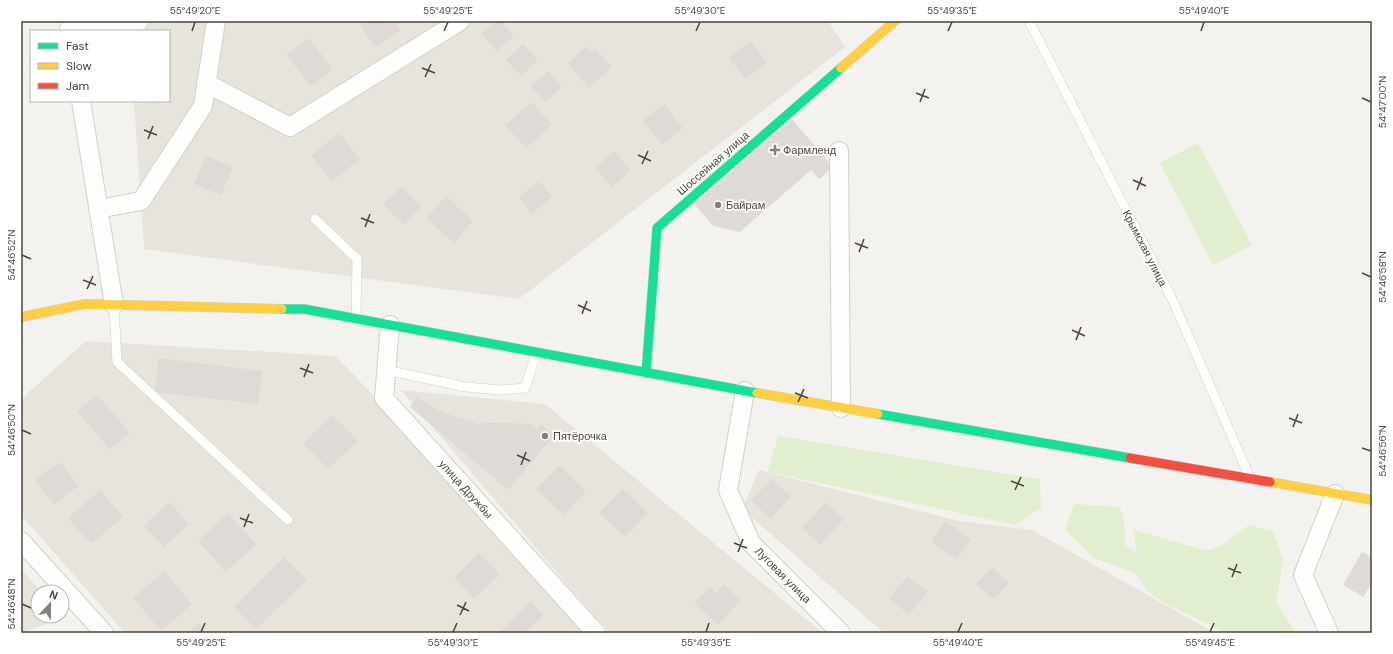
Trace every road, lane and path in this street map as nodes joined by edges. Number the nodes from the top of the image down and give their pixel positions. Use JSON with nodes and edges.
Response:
{"nodes":[{"id":1,"x":139,"y":21,"type":"edge"},
{"id":2,"x":216,"y":21,"type":"edge"},
{"id":3,"x":460,"y":21,"type":"edge"},
{"id":4,"x":895,"y":21,"type":"edge"},
{"id":5,"x":1029,"y":21,"type":"edge"},
{"id":6,"x":68,"y":27,"type":"edge"},
{"id":7,"x":206,"y":83,"type":"junction"},
{"id":8,"x":81,"y":102,"type":"edge"},
{"id":9,"x":839,"y":151,"type":"dead end"},
{"id":10,"x":98,"y":209,"type":"junction"},
{"id":11,"x":315,"y":219,"type":"dead end"},
{"id":12,"x":114,"y":305,"type":"junction"},
{"id":13,"x":21,"y":317,"type":"edge"},
{"id":14,"x":356,"y":319,"type":"junction"},
{"id":15,"x":390,"y":325,"type":"junction"},
{"id":16,"x":537,"y":352,"type":"junction"},
{"id":17,"x":386,"y":370,"type":"junction"},
{"id":18,"x":646,"y":373,"type":"junction"},
{"id":19,"x":745,"y":391,"type":"junction"},
{"id":20,"x":841,"y":408,"type":"junction"},
{"id":21,"x":1251,"y":480,"type":"junction"},
{"id":22,"x":1334,"y":494,"type":"junction"},
{"id":23,"x":1372,"y":500,"type":"edge"},
{"id":24,"x":288,"y":520,"type":"dead end"},
{"id":25,"x":21,"y":541,"type":"edge"},
{"id":26,"x":104,"y":633,"type":"edge"},
{"id":27,"x":596,"y":633,"type":"edge"},
{"id":28,"x":841,"y":633,"type":"edge"},
{"id":29,"x":1329,"y":633,"type":"edge"}],
"edges":[{"from":1,"to":6,"type":"street"},
{"from":2,"to":7,"type":"street"},
{"from":3,"to":7,"type":"street"},
{"from":4,"to":18,"type":"main road","name":"Шоссейная улица"},
{"from":5,"to":21,"type":"lane","name":"Крымская улица"},
{"from":7,"to":10,"type":"street"},
{"from":8,"to":10,"type":"street"},
{"from":9,"to":20,"type":"street"},
{"from":10,"to":12,"type":"street"},
{"from":11,"to":14,"type":"lane"},
{"from":12,"to":13,"type":"main road"},
{"from":12,"to":14,"type":"main road"},
{"from":12,"to":24,"type":"lane"},
{"from":14,"to":15,"type":"main road"},
{"from":15,"to":16,"type":"main road"},
{"from":15,"to":17,"type":"street","name":"улица Дружбы"},
{"from":16,"to":17,"type":"lane"},
{"from":16,"to":18,"type":"main road"},
{"from":17,"to":27,"type":"street","name":"улица Дружбы"},
{"from":18,"to":19,"type":"main road"},
{"from":19,"to":20,"type":"main road"},
{"from":19,"to":28,"type":"street","name":"Луговая улица"},
{"from":20,"to":21,"type":"main road"},
{"from":21,"to":22,"type":"main road"},
{"from":22,"to":23,"type":"main road"},
{"from":22,"to":29,"type":"street"},
{"from":25,"to":26,"type":"street"}]}
